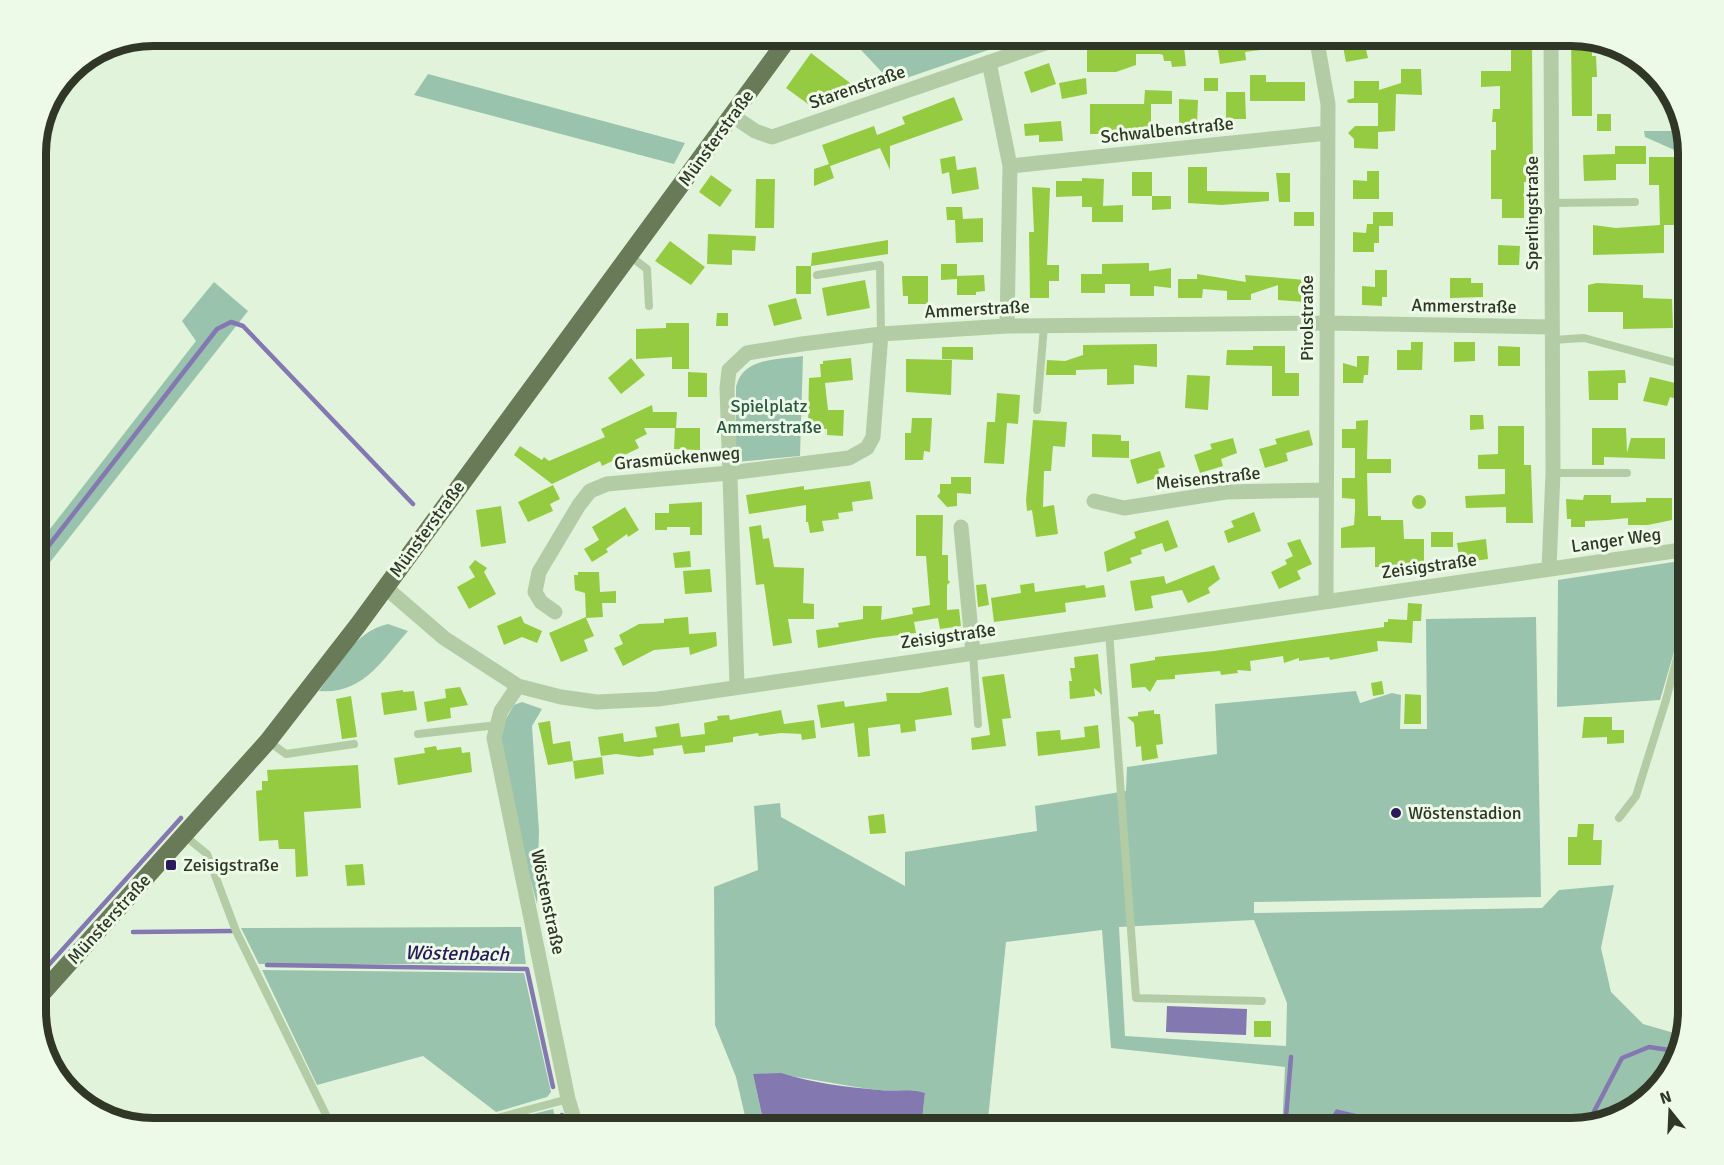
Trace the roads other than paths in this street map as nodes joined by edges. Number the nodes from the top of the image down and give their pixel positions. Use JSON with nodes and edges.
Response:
{"nodes":[{"id":1,"x":1035,"y":46,"type":"edge"},
{"id":2,"x":1318,"y":46,"type":"edge"},
{"id":3,"x":1551,"y":46,"type":"edge"},
{"id":4,"x":782,"y":47,"type":"edge"},
{"id":5,"x":989,"y":62,"type":"junction"},
{"id":6,"x":733,"y":116,"type":"junction"},
{"id":7,"x":1328,"y":134,"type":"junction"},
{"id":8,"x":1010,"y":166,"type":"junction"},
{"id":9,"x":1635,"y":202,"type":"dead end"},
{"id":10,"x":1551,"y":203,"type":"junction"},
{"id":11,"x":629,"y":255,"type":"junction"},
{"id":12,"x":817,"y":275,"type":"dead end"},
{"id":13,"x":649,"y":306,"type":"dead end"},
{"id":14,"x":1327,"y":323,"type":"junction"},
{"id":15,"x":1007,"y":326,"type":"junction"},
{"id":16,"x":1044,"y":326,"type":"junction"},
{"id":17,"x":1552,"y":333,"type":"junction"},
{"id":18,"x":880,"y":334,"type":"junction"},
{"id":19,"x":1678,"y":363,"type":"edge"},
{"id":20,"x":1037,"y":410,"type":"dead end"},
{"id":21,"x":729,"y":473,"type":"junction"},
{"id":22,"x":1552,"y":473,"type":"junction"},
{"id":23,"x":1627,"y":474,"type":"dead end"},
{"id":24,"x":1326,"y":490,"type":"junction"},
{"id":25,"x":1094,"y":501,"type":"dead end"},
{"id":26,"x":962,"y":526,"type":"dead end"},
{"id":27,"x":1678,"y":550,"type":"edge"},
{"id":28,"x":1549,"y":569,"type":"junction"},
{"id":29,"x":385,"y":587,"type":"junction"},
{"id":30,"x":1326,"y":601,"type":"junction"},
{"id":31,"x":555,"y":612,"type":"dead end"},
{"id":32,"x":1109,"y":632,"type":"junction"},
{"id":33,"x":973,"y":653,"type":"junction"},
{"id":34,"x":1678,"y":654,"type":"edge"},
{"id":35,"x":518,"y":686,"type":"junction"},
{"id":36,"x":736,"y":686,"type":"junction"},
{"id":37,"x":978,"y":724,"type":"dead end"},
{"id":38,"x":497,"y":725,"type":"junction"},
{"id":39,"x":418,"y":734,"type":"dead end"},
{"id":40,"x":268,"y":741,"type":"junction"},
{"id":41,"x":354,"y":744,"type":"dead end"},
{"id":42,"x":1619,"y":818,"type":"dead end"},
{"id":43,"x":184,"y":835,"type":"junction"},
{"id":44,"x":47,"y":988,"type":"edge"},
{"id":45,"x":1262,"y":1001,"type":"dead end"},
{"id":46,"x":568,"y":1099,"type":"junction"},
{"id":47,"x":328,"y":1118,"type":"edge"},
{"id":48,"x":497,"y":1118,"type":"edge"},
{"id":49,"x":574,"y":1118,"type":"edge"}],
"edges":[{"from":1,"to":5,"type":"street","name":"Starenstraße"},
{"from":2,"to":7,"type":"street","name":"Pirolstraße"},
{"from":3,"to":10,"type":"street","name":"Sperlingstraße"},
{"from":4,"to":6,"type":"main road","name":"Münsterstraße"},
{"from":5,"to":6,"type":"street","name":"Starenstraße"},
{"from":5,"to":8,"type":"street"},
{"from":6,"to":11,"type":"main road","name":"Münsterstraße"},
{"from":7,"to":8,"type":"street","name":"Schwalbenstraße"},
{"from":7,"to":14,"type":"street","name":"Pirolstraße"},
{"from":8,"to":15,"type":"street"},
{"from":9,"to":10,"type":"lane"},
{"from":10,"to":17,"type":"street","name":"Sperlingstraße"},
{"from":11,"to":13,"type":"lane"},
{"from":11,"to":29,"type":"main road","name":"Münsterstraße"},
{"from":12,"to":18,"type":"lane"},
{"from":14,"to":16,"type":"street","name":"Ammerstraße"},
{"from":14,"to":17,"type":"street","name":"Ammerstraße"},
{"from":14,"to":24,"type":"street","name":"Pirolstraße"},
{"from":15,"to":16,"type":"street","name":"Ammerstraße"},
{"from":15,"to":18,"type":"street","name":"Ammerstraße"},
{"from":16,"to":20,"type":"lane"},
{"from":17,"to":19,"type":"lane"},
{"from":17,"to":22,"type":"street","name":"Sperlingstraße"},
{"from":18,"to":21,"type":"street","name":"Grasmückenweg"},
{"from":18,"to":21,"type":"street","name":"Ammerstraße"},
{"from":21,"to":31,"type":"street","name":"Grasmückenweg"},
{"from":21,"to":36,"type":"street","name":"Ammerstraße"},
{"from":22,"to":23,"type":"lane"},
{"from":22,"to":28,"type":"street","name":"Sperlingstraße"},
{"from":24,"to":25,"type":"street","name":"Meisenstraße"},
{"from":24,"to":30,"type":"street","name":"Pirolstraße"},
{"from":26,"to":33,"type":"street"},
{"from":27,"to":28,"type":"street","name":"Langer Weg"},
{"from":28,"to":30,"type":"street","name":"Zeisigstraße"},
{"from":29,"to":35,"type":"street","name":"Zeisigstraße"},
{"from":29,"to":40,"type":"main road","name":"Münsterstraße"},
{"from":30,"to":32,"type":"street","name":"Zeisigstraße"},
{"from":32,"to":33,"type":"street","name":"Zeisigstraße"},
{"from":32,"to":45,"type":"lane"},
{"from":33,"to":36,"type":"street","name":"Zeisigstraße"},
{"from":33,"to":37,"type":"lane"},
{"from":34,"to":42,"type":"lane"},
{"from":35,"to":36,"type":"street","name":"Zeisigstraße"},
{"from":35,"to":38,"type":"street","name":"Wöstenstraße"},
{"from":38,"to":39,"type":"lane"},
{"from":38,"to":46,"type":"street","name":"Wöstenstraße"},
{"from":40,"to":41,"type":"lane"},
{"from":40,"to":43,"type":"main road","name":"Münsterstraße"},
{"from":43,"to":44,"type":"main road","name":"Münsterstraße"},
{"from":43,"to":47,"type":"lane"},
{"from":46,"to":48,"type":"lane"},
{"from":46,"to":49,"type":"street","name":"Wöstenstraße"}]}
